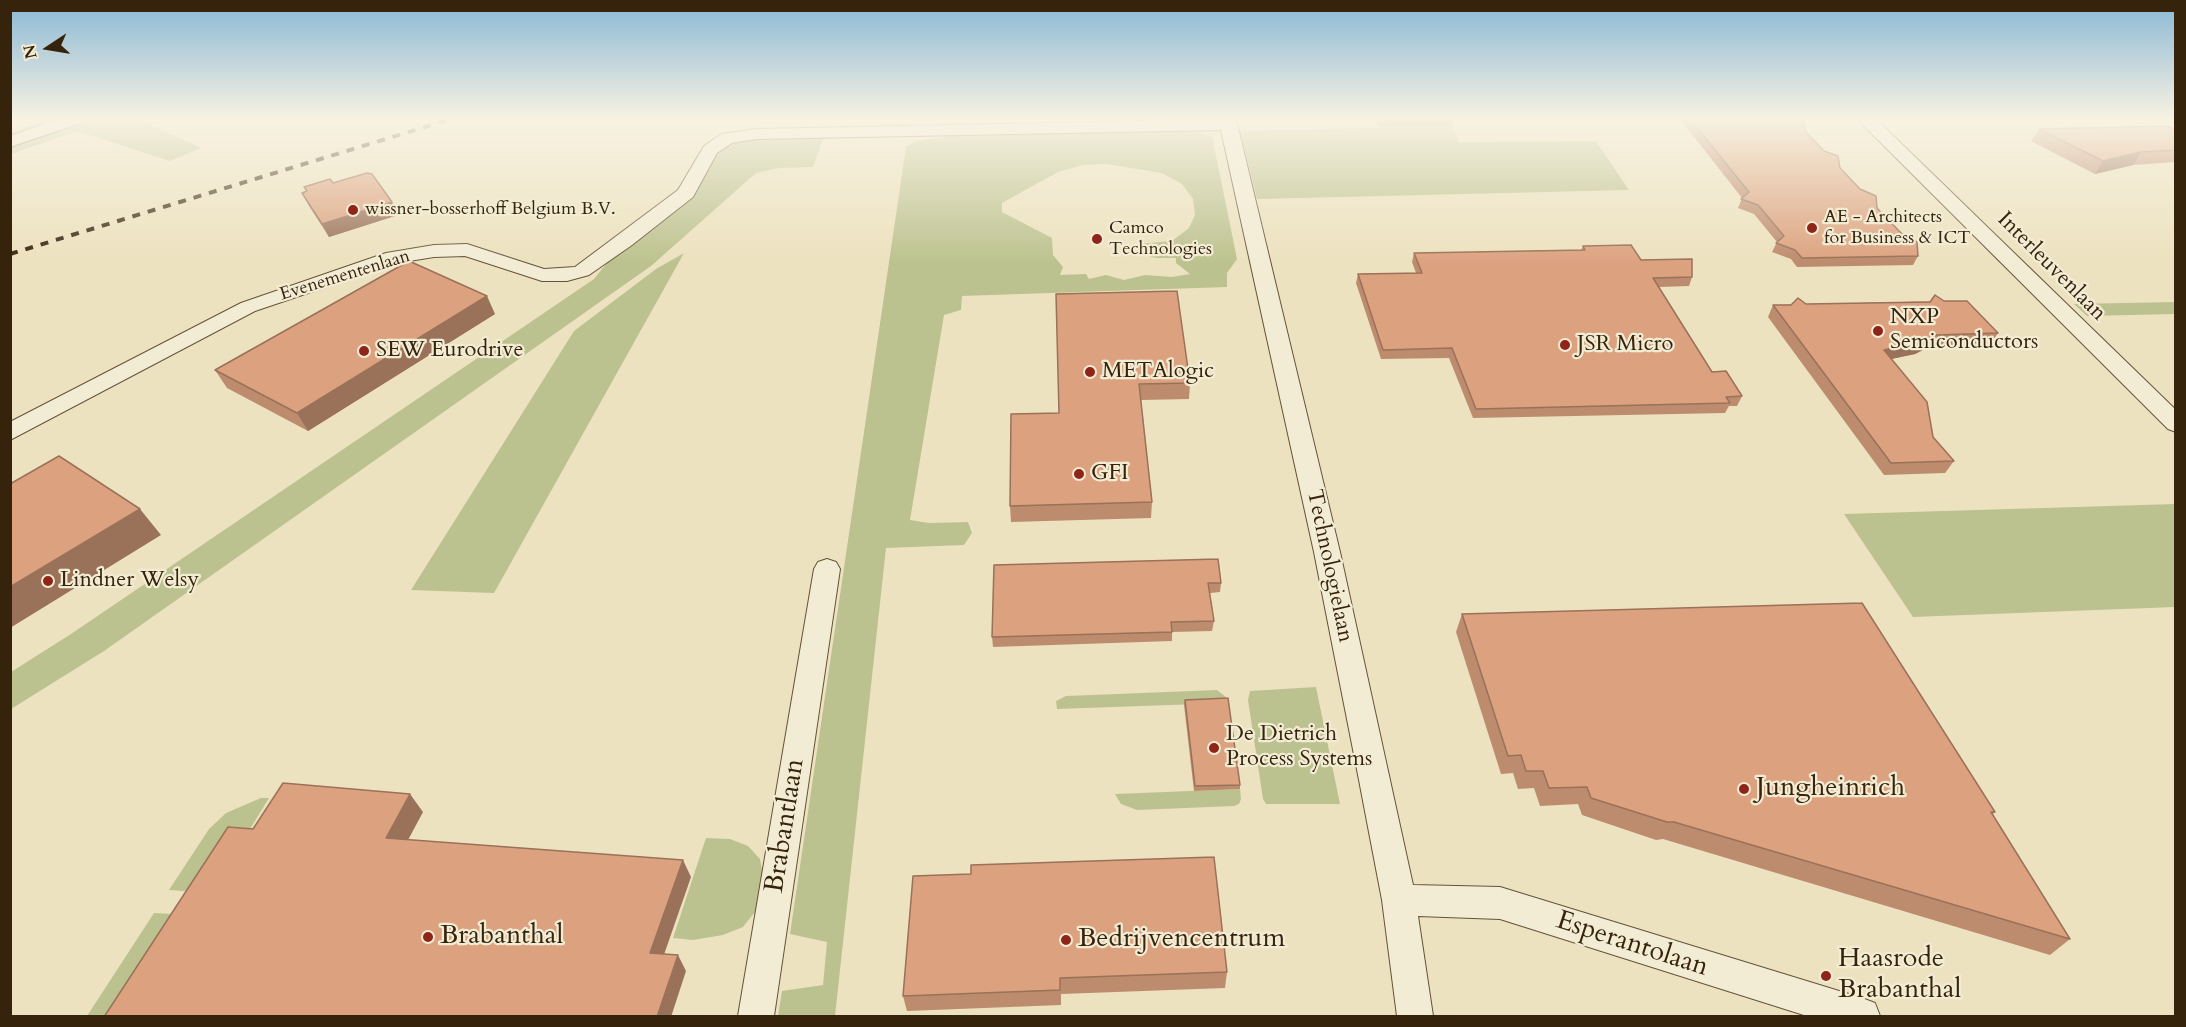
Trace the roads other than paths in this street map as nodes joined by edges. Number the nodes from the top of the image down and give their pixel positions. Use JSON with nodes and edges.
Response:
{"nodes":[{"id":1,"x":701,"y":167,"type":"edge"},
{"id":2,"x":1237,"y":167,"type":"edge"},
{"id":3,"x":1915,"y":167,"type":"edge"},
{"id":4,"x":2175,"y":424,"type":"edge"},
{"id":5,"x":10,"y":432,"type":"edge"},
{"id":6,"x":827,"y":569,"type":"dead end"},
{"id":7,"x":1399,"y":900,"type":"junction"},
{"id":8,"x":1408,"y":978,"type":"junction"},
{"id":9,"x":756,"y":1017,"type":"edge"},
{"id":10,"x":1400,"y":1017,"type":"edge"},
{"id":11,"x":1414,"y":1017,"type":"edge"},
{"id":12,"x":1862,"y":1017,"type":"edge"}],
"edges":[{"from":1,"to":5,"type":"street","name":"Evenementenlaan"},
{"from":2,"to":7,"type":"street","name":"Technologielaan"},
{"from":3,"to":4,"type":"street","name":"Interleuvenlaan"},
{"from":6,"to":9,"type":"street","name":"Brabantlaan"},
{"from":7,"to":8,"type":"street","name":"Technologielaan"},
{"from":7,"to":12,"type":"street","name":"Esperantolaan"},
{"from":8,"to":10,"type":"street"},
{"from":8,"to":11,"type":"street","name":"Technologielaan"}]}
